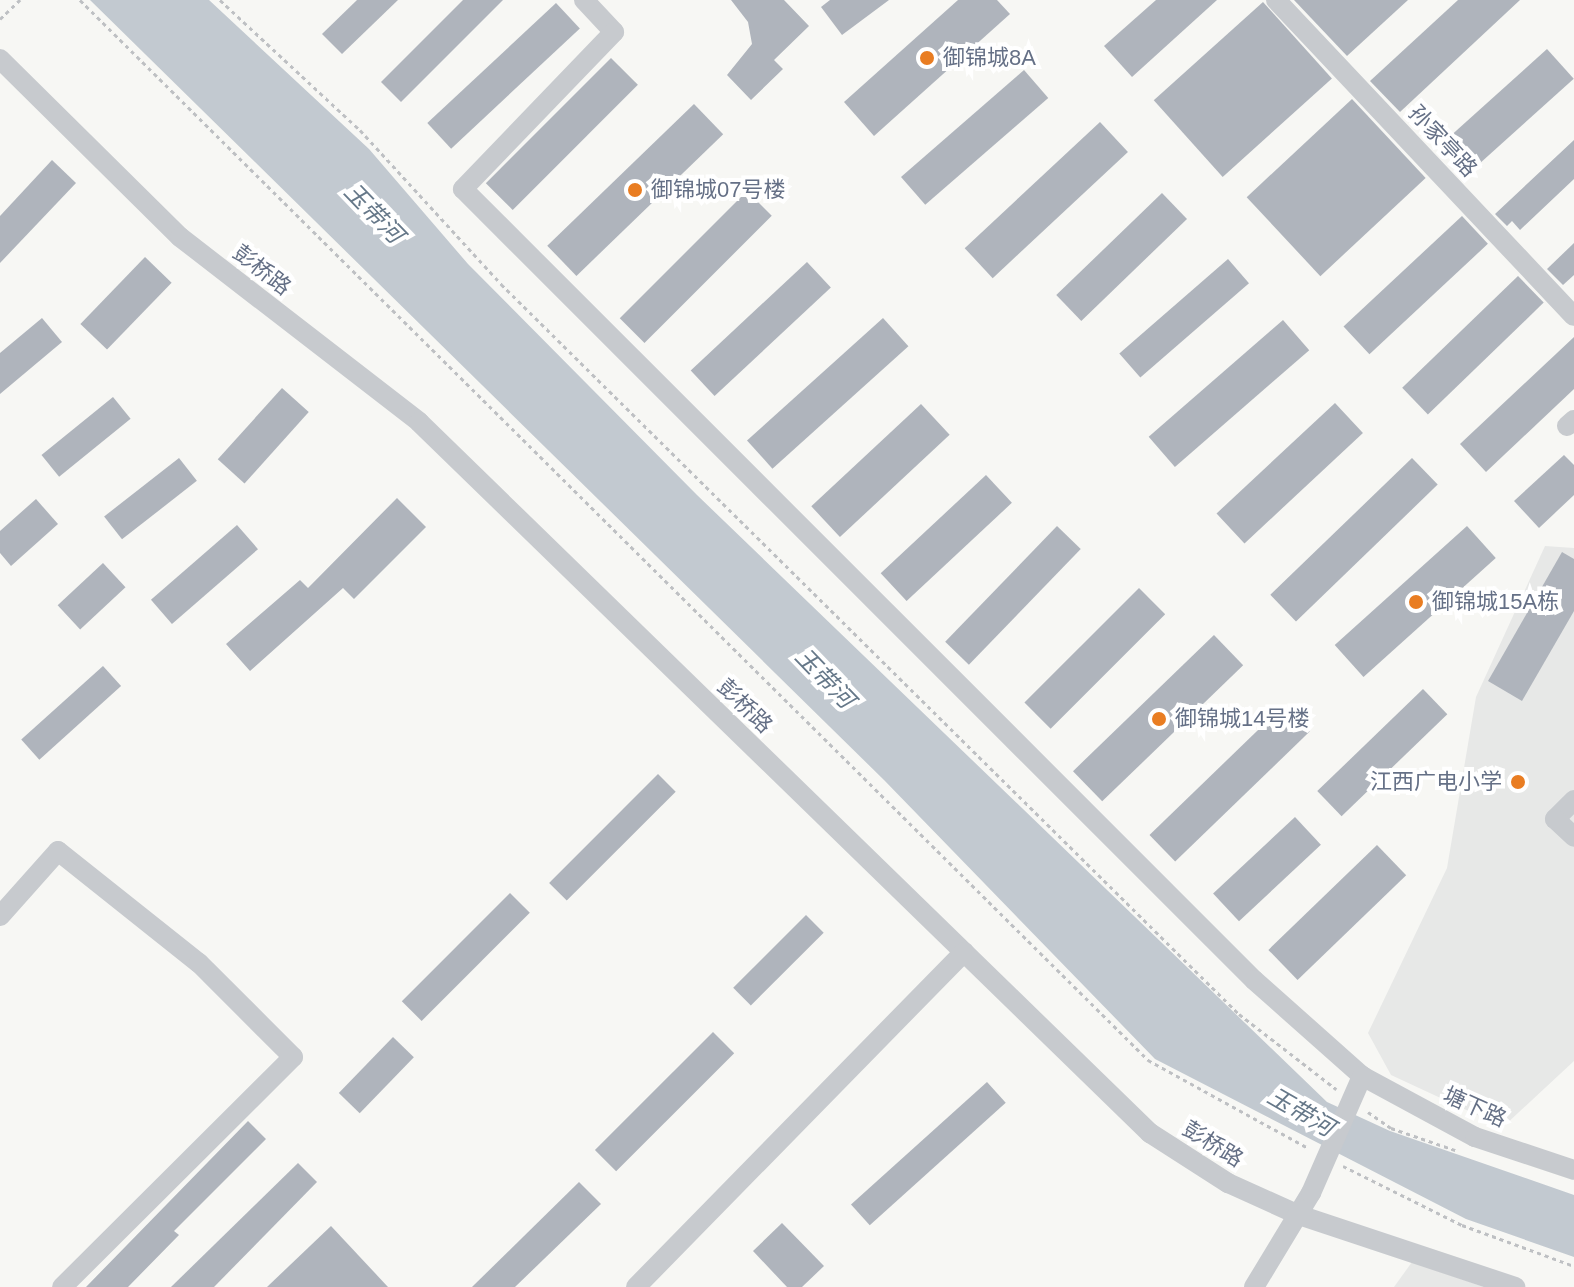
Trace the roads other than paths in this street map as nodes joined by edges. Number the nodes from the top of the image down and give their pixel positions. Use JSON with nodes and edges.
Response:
{"nodes":[{"id":1,"x":584,"y":0,"type":"edge"},
{"id":2,"x":1276,"y":0,"type":"edge"},
{"id":3,"x":0,"y":59,"type":"edge"},
{"id":4,"x":1574,"y":316,"type":"edge"},
{"id":5,"x":1574,"y":800,"type":"edge"},
{"id":6,"x":1574,"y":837,"type":"edge"},
{"id":7,"x":0,"y":916,"type":"edge"},
{"id":8,"x":964,"y":952,"type":"junction"},
{"id":9,"x":1353,"y":1086,"type":"junction"},
{"id":10,"x":1574,"y":1170,"type":"edge"},
{"id":11,"x":1299,"y":1215,"type":"junction"},
{"id":12,"x":62,"y":1287,"type":"edge"},
{"id":13,"x":636,"y":1287,"type":"edge"},
{"id":14,"x":1254,"y":1287,"type":"edge"},
{"id":15,"x":1515,"y":1287,"type":"edge"}],
"edges":[{"from":1,"to":9,"type":"street","name":"塘下路"},
{"from":2,"to":4,"type":"street","name":"孙家亭路"},
{"from":3,"to":8,"type":"street","name":"彭桥路"},
{"from":5,"to":6,"type":"street"},
{"from":7,"to":12,"type":"street"},
{"from":8,"to":11,"type":"street","name":"彭桥路"},
{"from":8,"to":13,"type":"street"},
{"from":9,"to":10,"type":"street","name":"塘下路"},
{"from":9,"to":11,"type":"street"},
{"from":11,"to":14,"type":"street"},
{"from":11,"to":15,"type":"street","name":"彭桥路"}]}
